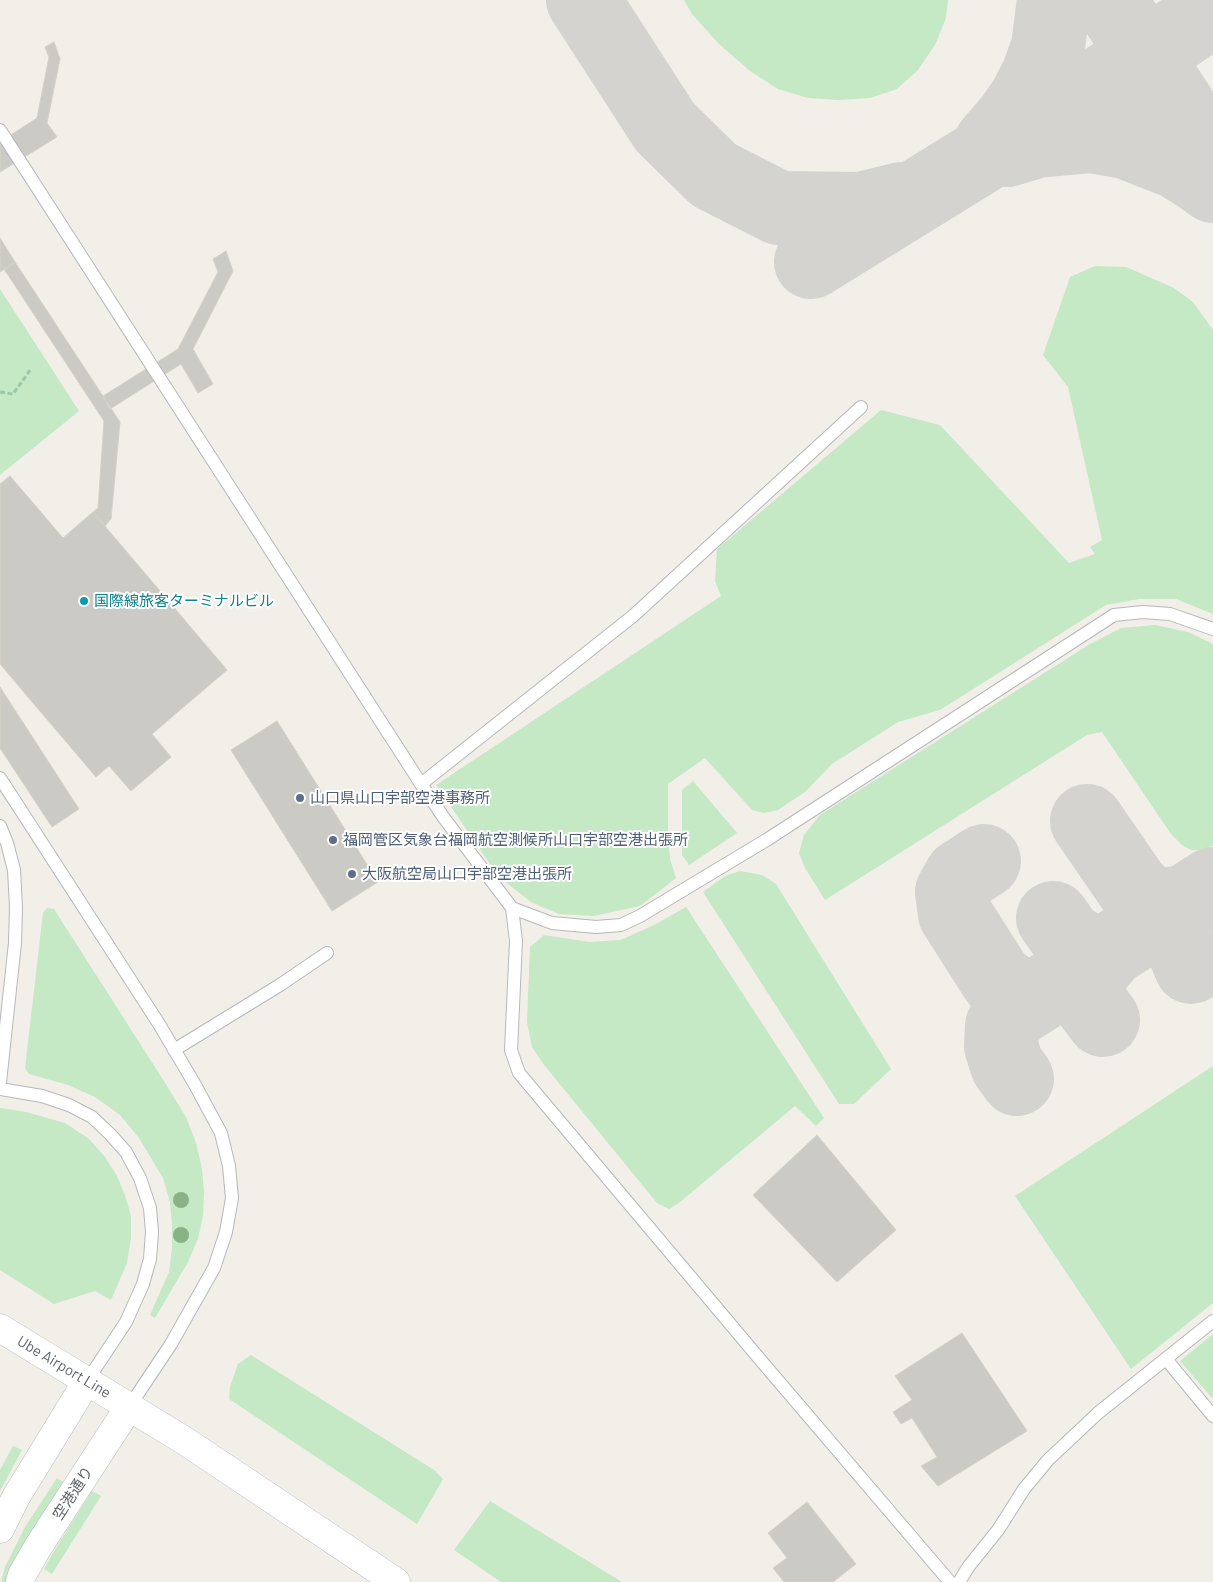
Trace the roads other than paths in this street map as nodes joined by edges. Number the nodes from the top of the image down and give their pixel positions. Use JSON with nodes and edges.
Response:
{"nodes":[{"id":1,"x":0,"y":130,"type":"edge"},
{"id":2,"x":861,"y":407,"type":"dead end"},
{"id":3,"x":1213,"y":629,"type":"edge"},
{"id":4,"x":0,"y":778,"type":"edge"},
{"id":5,"x":421,"y":784,"type":"junction"},
{"id":6,"x":0,"y":826,"type":"edge"},
{"id":7,"x":512,"y":908,"type":"junction"},
{"id":8,"x":327,"y":953,"type":"dead end"},
{"id":9,"x":174,"y":1050,"type":"junction"},
{"id":10,"x":0,"y":1082,"type":"edge"},
{"id":11,"x":0,"y":1089,"type":"edge"},
{"id":12,"x":1213,"y":1321,"type":"edge"},
{"id":13,"x":0,"y":1328,"type":"edge"},
{"id":14,"x":1166,"y":1359,"type":"junction"},
{"id":15,"x":87,"y":1381,"type":"junction"},
{"id":16,"x":129,"y":1407,"type":"junction"},
{"id":17,"x":1213,"y":1416,"type":"edge"},
{"id":18,"x":0,"y":1529,"type":"edge"},
{"id":19,"x":20,"y":1582,"type":"edge"},
{"id":20,"x":396,"y":1582,"type":"edge"},
{"id":21,"x":950,"y":1582,"type":"edge"},
{"id":22,"x":959,"y":1582,"type":"edge"}],
"edges":[{"from":1,"to":5,"type":"lane"},
{"from":2,"to":5,"type":"lane"},
{"from":3,"to":7,"type":"lane"},
{"from":4,"to":9,"type":"lane"},
{"from":5,"to":7,"type":"lane"},
{"from":6,"to":10,"type":"lane"},
{"from":7,"to":21,"type":"lane"},
{"from":8,"to":9,"type":"lane"},
{"from":9,"to":16,"type":"lane"},
{"from":11,"to":15,"type":"lane"},
{"from":12,"to":14,"type":"lane"},
{"from":13,"to":15,"type":"street","name":"Ube Airport Line"},
{"from":14,"to":17,"type":"lane"},
{"from":14,"to":22,"type":"lane"},
{"from":15,"to":16,"type":"street","name":"Ube Airport Line"},
{"from":15,"to":18,"type":"street"},
{"from":16,"to":19,"type":"street","name":"空港通り"},
{"from":16,"to":20,"type":"street","name":"Ube Airport Line"}]}
